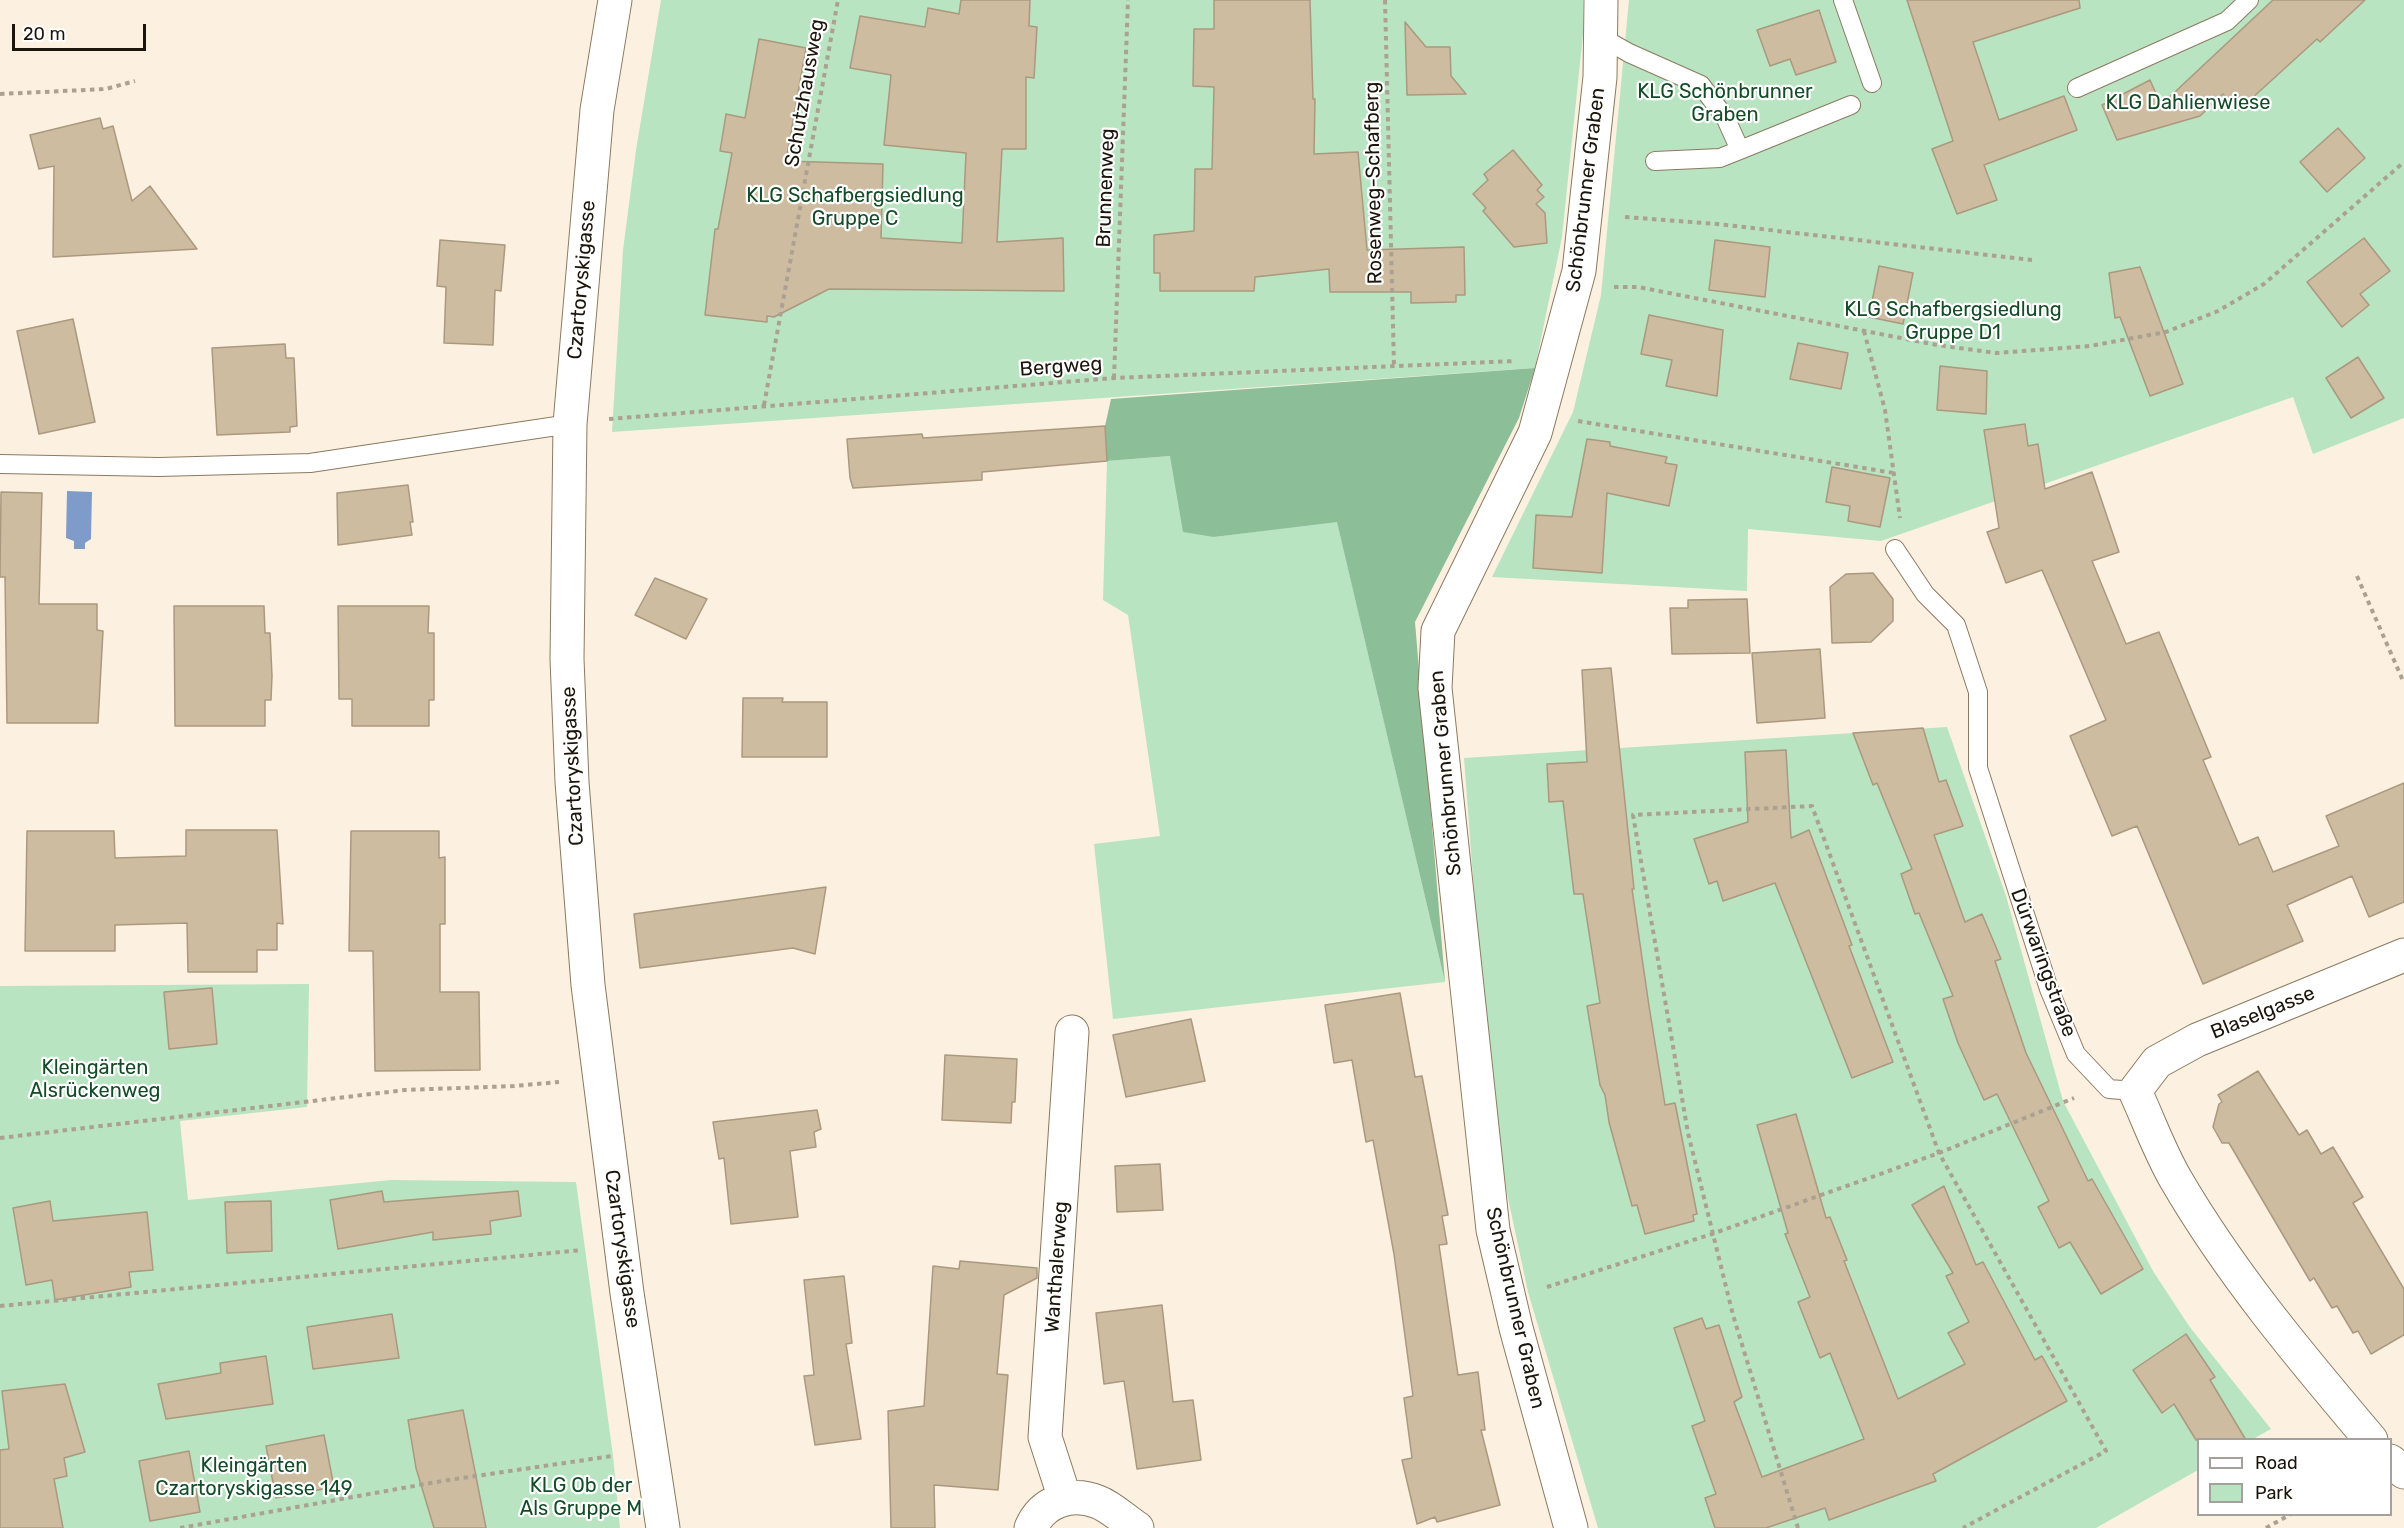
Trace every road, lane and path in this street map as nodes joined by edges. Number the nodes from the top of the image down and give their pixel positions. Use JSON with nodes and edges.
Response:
{"nodes":[{"id":1,"x":615,"y":0,"type":"edge"},
{"id":2,"x":838,"y":0,"type":"edge"},
{"id":3,"x":1128,"y":0,"type":"edge"},
{"id":4,"x":1385,"y":0,"type":"edge"},
{"id":5,"x":1601,"y":0,"type":"edge"},
{"id":6,"x":1843,"y":0,"type":"edge"},
{"id":7,"x":2249,"y":0,"type":"edge"},
{"id":8,"x":1599,"y":36,"type":"junction"},
{"id":9,"x":135,"y":81,"type":"dead end"},
{"id":10,"x":1872,"y":83,"type":"dead end"},
{"id":11,"x":2077,"y":87,"type":"dead end"},
{"id":12,"x":0,"y":94,"type":"edge"},
{"id":13,"x":1851,"y":105,"type":"dead end"},
{"id":14,"x":1740,"y":150,"type":"junction"},
{"id":15,"x":1655,"y":161,"type":"dead end"},
{"id":16,"x":2404,"y":162,"type":"edge"},
{"id":17,"x":1586,"y":217,"type":"junction"},
{"id":18,"x":2032,"y":260,"type":"dead end"},
{"id":19,"x":1575,"y":287,"type":"junction"},
{"id":20,"x":1864,"y":331,"type":"junction"},
{"id":21,"x":1555,"y":359,"type":"junction"},
{"id":22,"x":1394,"y":366,"type":"junction"},
{"id":23,"x":1114,"y":378,"type":"junction"},
{"id":24,"x":764,"y":405,"type":"junction"},
{"id":25,"x":1540,"y":414,"type":"junction"},
{"id":26,"x":570,"y":424,"type":"junction"},
{"id":27,"x":0,"y":464,"type":"edge"},
{"id":28,"x":1894,"y":473,"type":"junction"},
{"id":29,"x":1895,"y":549,"type":"joint"},
{"id":30,"x":2357,"y":576,"type":"dead end"},
{"id":31,"x":2404,"y":683,"type":"edge"},
{"id":32,"x":2404,"y":955,"type":"edge"},
{"id":33,"x":1072,"y":1032,"type":"dead end"},
{"id":34,"x":566,"y":1081,"type":"dead end"},
{"id":35,"x":2135,"y":1090,"type":"junction"},
{"id":36,"x":2063,"y":1101,"type":"dead end"},
{"id":37,"x":0,"y":1138,"type":"edge"},
{"id":38,"x":1939,"y":1153,"type":"junction"},
{"id":39,"x":1712,"y":1234,"type":"junction"},
{"id":40,"x":621,"y":1247,"type":"junction"},
{"id":41,"x":1548,"y":1286,"type":"dead end"},
{"id":42,"x":0,"y":1306,"type":"edge"},
{"id":43,"x":2369,"y":1438,"type":"edge"},
{"id":44,"x":651,"y":1447,"type":"junction"},
{"id":45,"x":2392,"y":1462,"type":"edge"},
{"id":46,"x":2404,"y":1472,"type":"edge"},
{"id":47,"x":1065,"y":1499,"type":"junction"},
{"id":48,"x":2289,"y":1516,"type":"edge"},
{"id":49,"x":180,"y":1528,"type":"edge"},
{"id":50,"x":663,"y":1528,"type":"edge"},
{"id":51,"x":1032,"y":1528,"type":"edge"},
{"id":52,"x":1137,"y":1528,"type":"edge"},
{"id":53,"x":1571,"y":1528,"type":"edge"},
{"id":54,"x":1798,"y":1528,"type":"edge"},
{"id":55,"x":1963,"y":1528,"type":"edge"},
{"id":56,"x":2266,"y":1528,"type":"edge"}],
"edges":[{"from":1,"to":26,"type":"street","name":"Czartoryskigasse"},
{"from":2,"to":24,"type":"path","name":"Schutzhausweg"},
{"from":3,"to":23,"type":"path","name":"Brunnenweg"},
{"from":4,"to":22,"type":"path","name":"Rosenweg-Schafberg"},
{"from":5,"to":8,"type":"street","name":"Schönbrunner Graben"},
{"from":6,"to":10,"type":"lane"},
{"from":7,"to":11,"type":"lane"},
{"from":8,"to":14,"type":"lane"},
{"from":8,"to":17,"type":"street","name":"Schönbrunner Graben"},
{"from":9,"to":12,"type":"path"},
{"from":13,"to":14,"type":"lane"},
{"from":14,"to":15,"type":"lane"},
{"from":16,"to":20,"type":"path"},
{"from":17,"to":18,"type":"path"},
{"from":17,"to":19,"type":"street","name":"Schönbrunner Graben"},
{"from":19,"to":20,"type":"path"},
{"from":19,"to":21,"type":"street","name":"Schönbrunner Graben"},
{"from":20,"to":28,"type":"path"},
{"from":21,"to":22,"type":"path","name":"Bergweg"},
{"from":21,"to":25,"type":"street","name":"Schönbrunner Graben"},
{"from":22,"to":23,"type":"path","name":"Bergweg"},
{"from":23,"to":24,"type":"path","name":"Bergweg"},
{"from":24,"to":26,"type":"path","name":"Bergweg"},
{"from":25,"to":28,"type":"path"},
{"from":25,"to":53,"type":"street","name":"Schönbrunner Graben"},
{"from":26,"to":27,"type":"lane"},
{"from":26,"to":40,"type":"street","name":"Czartoryskigasse"},
{"from":28,"to":29,"type":"path"},
{"from":29,"to":35,"type":"lane","name":"Dürwaringstraße"},
{"from":30,"to":31,"type":"path"},
{"from":32,"to":35,"type":"street","name":"Blaselgasse"},
{"from":33,"to":47,"type":"street","name":"Wanthalerweg"},
{"from":34,"to":37,"type":"path"},
{"from":35,"to":43,"type":"street"},
{"from":36,"to":38,"type":"path"},
{"from":38,"to":39,"type":"path"},
{"from":38,"to":39,"type":"path"},
{"from":38,"to":55,"type":"path"},
{"from":39,"to":41,"type":"path"},
{"from":39,"to":54,"type":"path"},
{"from":40,"to":42,"type":"path"},
{"from":40,"to":44,"type":"street","name":"Czartoryskigasse"},
{"from":44,"to":49,"type":"path"},
{"from":44,"to":50,"type":"street","name":"Czartoryskigasse"},
{"from":45,"to":46,"type":"street"},
{"from":47,"to":51,"type":"street"},
{"from":47,"to":52,"type":"street"},
{"from":48,"to":56,"type":"path"}]}
